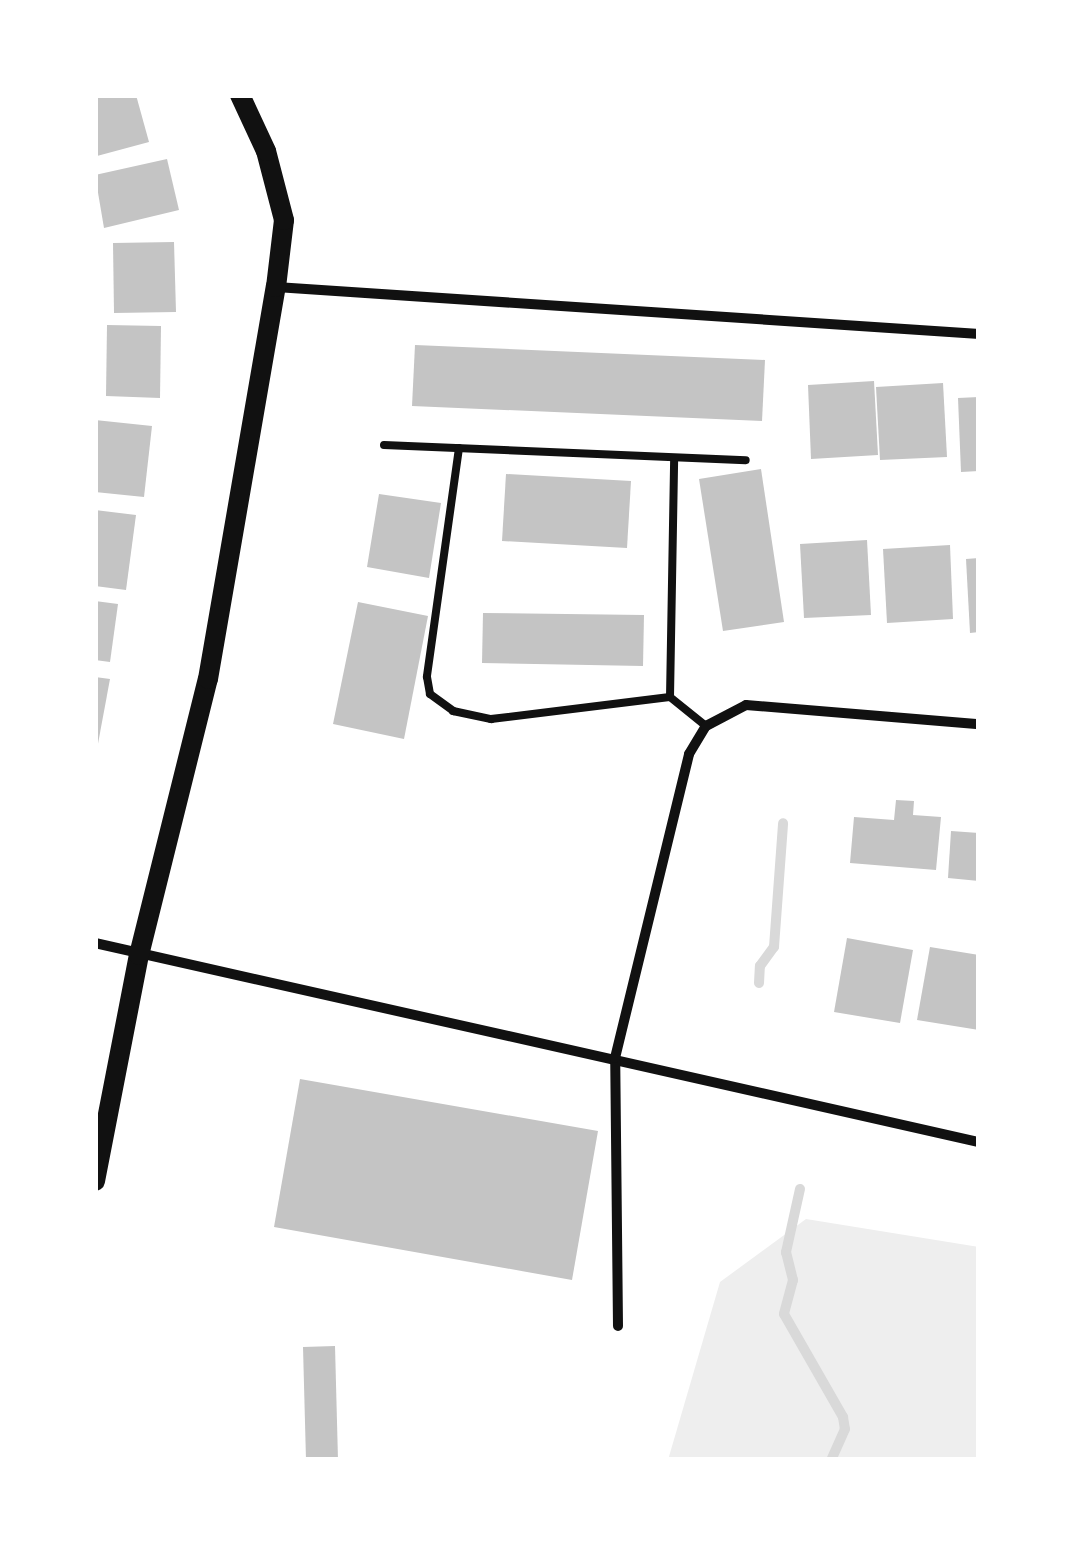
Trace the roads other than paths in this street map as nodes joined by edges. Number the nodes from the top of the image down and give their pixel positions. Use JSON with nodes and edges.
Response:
{"nodes":[{"id":1,"x":240,"y":95,"type":"edge"},
{"id":2,"x":276,"y":286,"type":"junction"},
{"id":3,"x":979,"y":334,"type":"edge"},
{"id":4,"x":384,"y":445,"type":"dead end"},
{"id":5,"x":459,"y":448,"type":"junction"},
{"id":6,"x":674,"y":458,"type":"junction"},
{"id":7,"x":746,"y":460,"type":"dead end"},
{"id":8,"x":670,"y":697,"type":"junction"},
{"id":9,"x":979,"y":724,"type":"edge"},
{"id":10,"x":706,"y":726,"type":"junction"},
{"id":11,"x":95,"y":943,"type":"edge"},
{"id":12,"x":138,"y":955,"type":"junction"},
{"id":13,"x":615,"y":1058,"type":"junction"},
{"id":14,"x":979,"y":1142,"type":"edge"},
{"id":15,"x":95,"y":1181,"type":"edge"},
{"id":16,"x":618,"y":1326,"type":"dead end"}],
"edges":[{"from":1,"to":2,"type":"main road"},
{"from":2,"to":3,"type":"street"},
{"from":2,"to":12,"type":"main road"},
{"from":4,"to":5,"type":"lane"},
{"from":5,"to":6,"type":"lane"},
{"from":5,"to":8,"type":"lane"},
{"from":6,"to":7,"type":"lane"},
{"from":6,"to":8,"type":"lane"},
{"from":8,"to":10,"type":"lane"},
{"from":9,"to":10,"type":"street"},
{"from":10,"to":13,"type":"street"},
{"from":11,"to":12,"type":"street"},
{"from":12,"to":13,"type":"street"},
{"from":12,"to":15,"type":"main road"},
{"from":13,"to":14,"type":"street"},
{"from":13,"to":16,"type":"street"}]}
